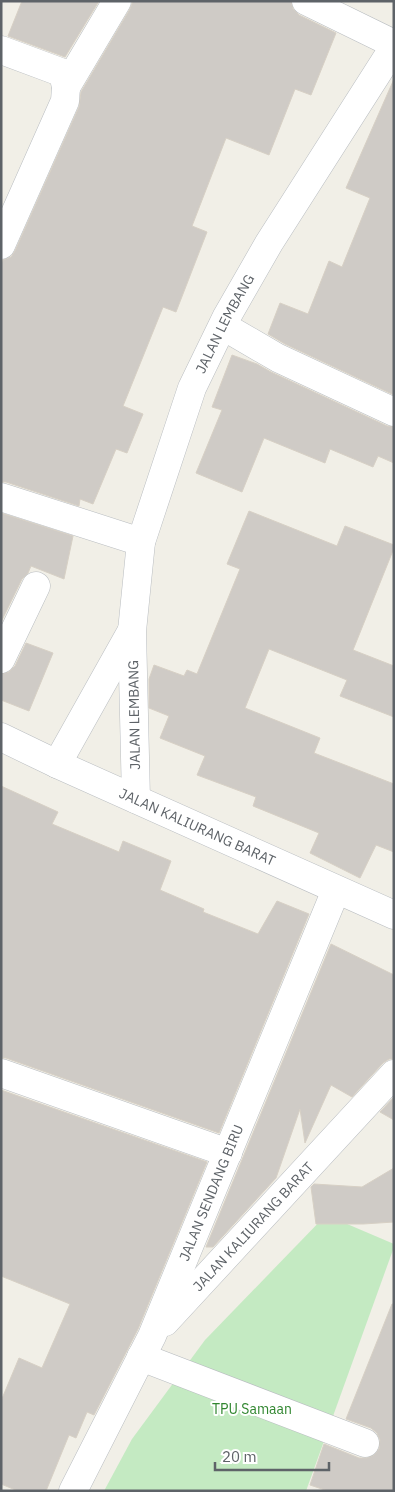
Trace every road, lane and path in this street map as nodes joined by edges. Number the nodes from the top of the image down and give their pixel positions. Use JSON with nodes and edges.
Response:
{"nodes":[{"id":1,"x":117,"y":1,"type":"edge"},
{"id":2,"x":306,"y":1,"type":"edge"},
{"id":3,"x":394,"y":46,"type":"edge"},
{"id":4,"x":1,"y":50,"type":"edge"},
{"id":5,"x":66,"y":87,"type":"junction"},
{"id":6,"x":1,"y":245,"type":"edge"},
{"id":7,"x":223,"y":326,"type":"junction"},
{"id":8,"x":394,"y":412,"type":"edge"},
{"id":9,"x":1,"y":497,"type":"edge"},
{"id":10,"x":141,"y":542,"type":"junction"},
{"id":11,"x":36,"y":586,"type":"dead end"},
{"id":12,"x":132,"y":631,"type":"junction"},
{"id":13,"x":1,"y":659,"type":"edge"},
{"id":14,"x":1,"y":737,"type":"edge"},
{"id":15,"x":57,"y":764,"type":"junction"},
{"id":16,"x":136,"y":799,"type":"junction"},
{"id":17,"x":336,"y":890,"type":"junction"},
{"id":18,"x":394,"y":915,"type":"edge"},
{"id":19,"x":1,"y":1073,"type":"edge"},
{"id":20,"x":394,"y":1074,"type":"edge"},
{"id":21,"x":228,"y":1154,"type":"junction"},
{"id":22,"x":147,"y":1346,"type":"junction"},
{"id":23,"x":365,"y":1443,"type":"dead end"},
{"id":24,"x":73,"y":1491,"type":"edge"}],
"edges":[{"from":1,"to":5,"type":"street"},
{"from":2,"to":3,"type":"street"},
{"from":3,"to":7,"type":"street","name":"JALAN LEMBANG"},
{"from":4,"to":5,"type":"street"},
{"from":5,"to":6,"type":"street"},
{"from":7,"to":8,"type":"street"},
{"from":7,"to":10,"type":"street","name":"JALAN LEMBANG"},
{"from":9,"to":10,"type":"street"},
{"from":10,"to":12,"type":"street","name":"JALAN LEMBANG"},
{"from":11,"to":13,"type":"street"},
{"from":12,"to":15,"type":"street","name":"JALAN LEMBANG"},
{"from":12,"to":16,"type":"street","name":"JALAN LEMBANG"},
{"from":14,"to":15,"type":"street","name":"JALAN KALIURANG BARAT"},
{"from":15,"to":16,"type":"street","name":"JALAN KALIURANG BARAT"},
{"from":16,"to":17,"type":"street","name":"JALAN KALIURANG BARAT"},
{"from":17,"to":18,"type":"street","name":"JALAN KALIURANG BARAT"},
{"from":17,"to":21,"type":"street","name":"JALAN SENDANG BIRU"},
{"from":19,"to":21,"type":"street"},
{"from":20,"to":22,"type":"street","name":"JALAN KALIURANG BARAT"},
{"from":21,"to":22,"type":"street","name":"JALAN SENDANG BIRU"},
{"from":22,"to":23,"type":"street"},
{"from":22,"to":24,"type":"street","name":"JALAN SENDANG BIRU"}]}
